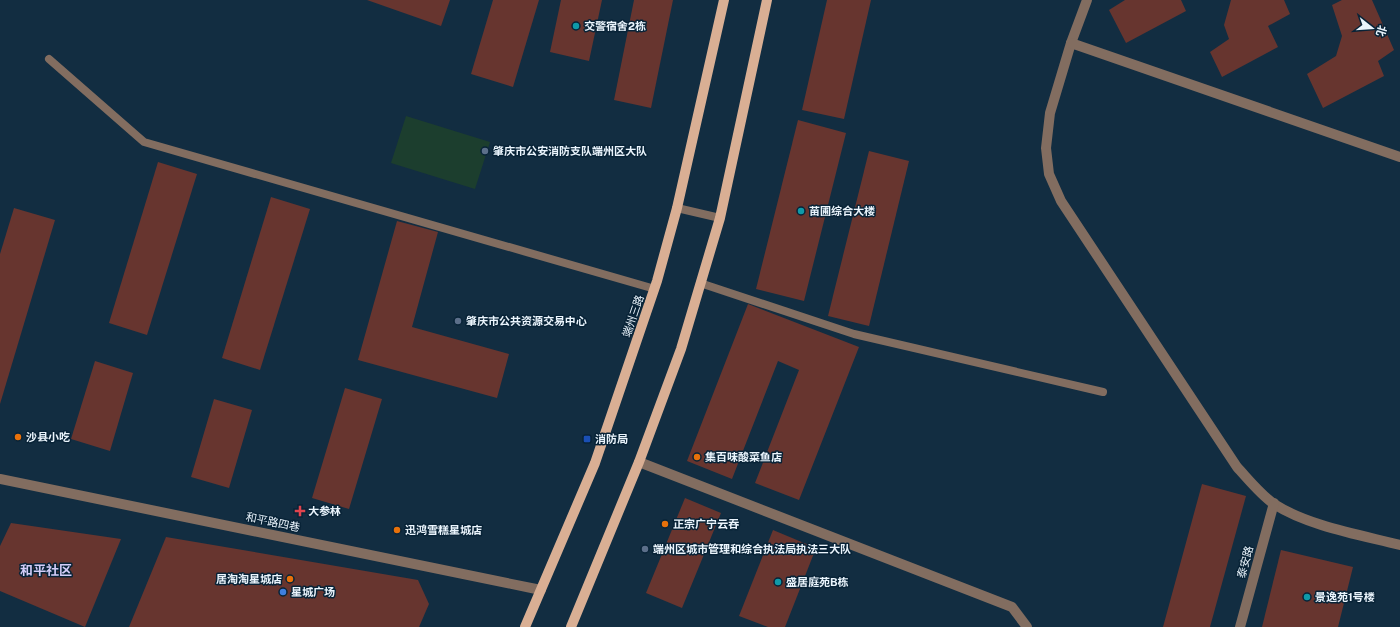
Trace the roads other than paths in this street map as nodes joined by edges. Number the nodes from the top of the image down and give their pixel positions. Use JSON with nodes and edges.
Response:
{"nodes":[{"id":1,"x":724,"y":0,"type":"edge"},
{"id":2,"x":768,"y":0,"type":"edge"},
{"id":3,"x":1087,"y":0,"type":"edge"},
{"id":4,"x":1072,"y":43,"type":"junction"},
{"id":5,"x":49,"y":59,"type":"dead end"},
{"id":6,"x":1400,"y":157,"type":"edge"},
{"id":7,"x":677,"y":208,"type":"junction"},
{"id":8,"x":720,"y":218,"type":"junction"},
{"id":9,"x":700,"y":283,"type":"junction"},
{"id":10,"x":655,"y":289,"type":"junction"},
{"id":11,"x":1103,"y":392,"type":"dead end"},
{"id":12,"x":639,"y":462,"type":"junction"},
{"id":13,"x":0,"y":479,"type":"edge"},
{"id":14,"x":1274,"y":503,"type":"junction"},
{"id":15,"x":1400,"y":545,"type":"edge"},
{"id":16,"x":540,"y":590,"type":"junction"},
{"id":17,"x":525,"y":627,"type":"edge"},
{"id":18,"x":571,"y":627,"type":"edge"},
{"id":19,"x":1027,"y":627,"type":"edge"},
{"id":20,"x":1240,"y":627,"type":"edge"}],
"edges":[{"from":1,"to":7,"type":"main road","name":"端州三路"},
{"from":2,"to":8,"type":"main road"},
{"from":3,"to":4,"type":"street"},
{"from":4,"to":6,"type":"street"},
{"from":4,"to":14,"type":"street"},
{"from":5,"to":10,"type":"lane"},
{"from":7,"to":8,"type":"lane"},
{"from":7,"to":10,"type":"main road","name":"端州三路"},
{"from":8,"to":9,"type":"main road"},
{"from":9,"to":11,"type":"lane"},
{"from":9,"to":12,"type":"main road"},
{"from":10,"to":16,"type":"main road","name":"端州三路"},
{"from":12,"to":18,"type":"main road"},
{"from":12,"to":19,"type":"street"},
{"from":13,"to":16,"type":"street","name":"和平路四巷"},
{"from":14,"to":15,"type":"street"},
{"from":14,"to":20,"type":"street","name":"泰安路"},
{"from":16,"to":17,"type":"main road","name":"端州三路"}]}
